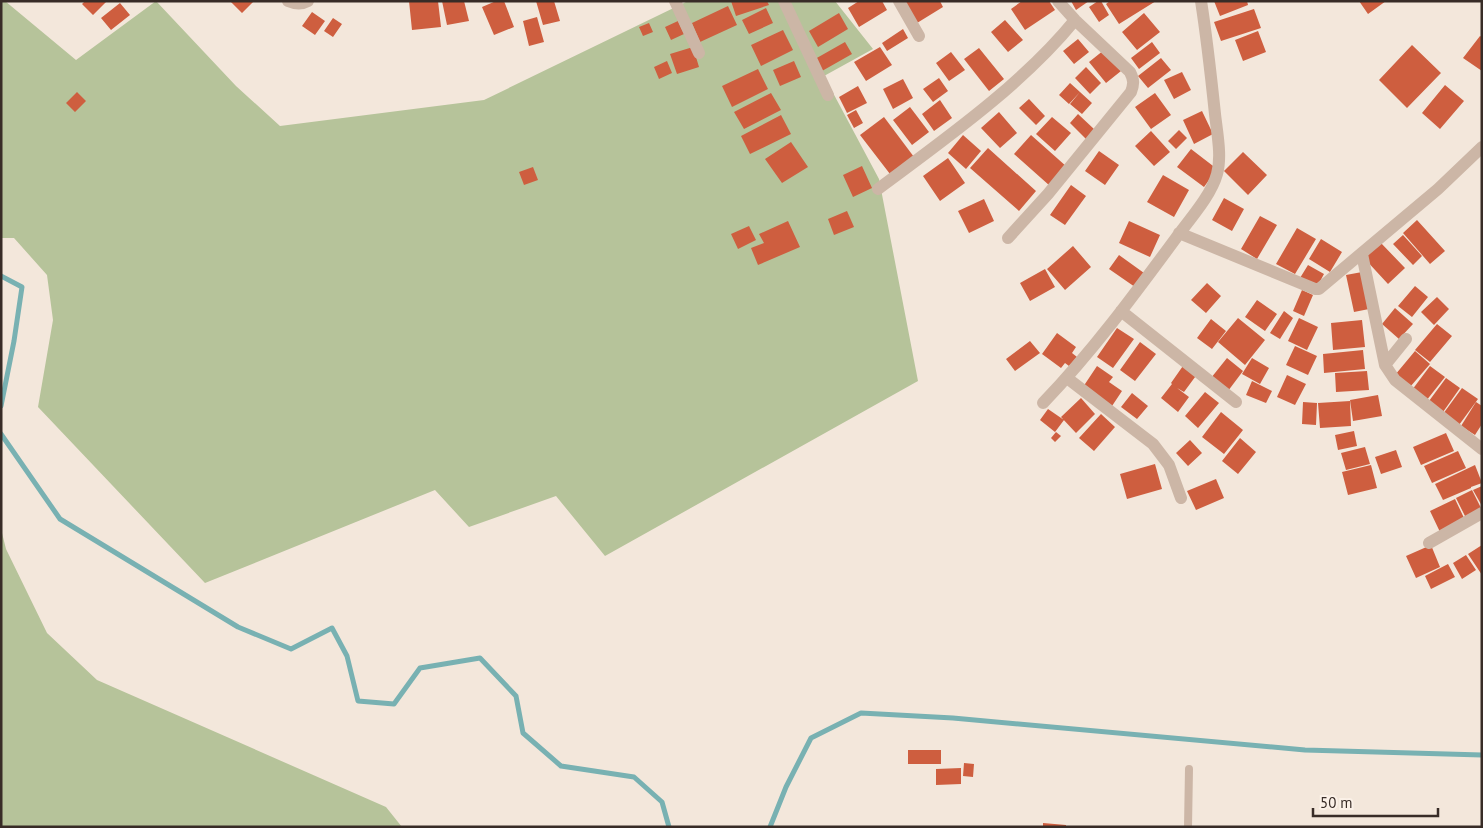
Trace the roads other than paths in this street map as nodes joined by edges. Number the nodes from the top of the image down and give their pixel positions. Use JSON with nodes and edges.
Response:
{"nodes":[{"id":1,"x":288,"y":1,"type":"edge"},
{"id":2,"x":308,"y":1,"type":"edge"},
{"id":3,"x":675,"y":1,"type":"edge"},
{"id":4,"x":784,"y":1,"type":"edge"},
{"id":5,"x":899,"y":1,"type":"edge"},
{"id":6,"x":1058,"y":1,"type":"edge"},
{"id":7,"x":1201,"y":1,"type":"edge"},
{"id":8,"x":1075,"y":20,"type":"junction"},
{"id":9,"x":919,"y":36,"type":"dead end"},
{"id":10,"x":699,"y":53,"type":"dead end"},
{"id":11,"x":828,"y":95,"type":"dead end"},
{"id":12,"x":1482,"y":147,"type":"edge"},
{"id":13,"x":878,"y":189,"type":"dead end"},
{"id":14,"x":1179,"y":233,"type":"junction"},
{"id":15,"x":1008,"y":238,"type":"dead end"},
{"id":16,"x":1362,"y":254,"type":"junction"},
{"id":17,"x":1121,"y":311,"type":"junction"},
{"id":18,"x":1406,"y":339,"type":"dead end"},
{"id":19,"x":1385,"y":365,"type":"junction"},
{"id":20,"x":1067,"y":378,"type":"junction"},
{"id":21,"x":1236,"y":402,"type":"dead end"},
{"id":22,"x":1043,"y":403,"type":"dead end"},
{"id":23,"x":1482,"y":449,"type":"edge"},
{"id":24,"x":1181,"y":498,"type":"dead end"},
{"id":25,"x":1482,"y":513,"type":"edge"},
{"id":26,"x":1429,"y":543,"type":"dead end"},
{"id":27,"x":1189,"y":769,"type":"dead end"},
{"id":28,"x":1188,"y":827,"type":"edge"}],
"edges":[{"from":1,"to":2,"type":"street"},
{"from":3,"to":10,"type":"street"},
{"from":4,"to":11,"type":"street"},
{"from":5,"to":9,"type":"street"},
{"from":6,"to":8,"type":"street"},
{"from":7,"to":14,"type":"street"},
{"from":8,"to":13,"type":"street"},
{"from":8,"to":15,"type":"street"},
{"from":12,"to":16,"type":"street"},
{"from":14,"to":16,"type":"street"},
{"from":14,"to":17,"type":"street"},
{"from":16,"to":19,"type":"street"},
{"from":17,"to":20,"type":"street"},
{"from":17,"to":21,"type":"street"},
{"from":18,"to":19,"type":"street"},
{"from":19,"to":23,"type":"street"},
{"from":20,"to":22,"type":"street"},
{"from":20,"to":24,"type":"street"},
{"from":25,"to":26,"type":"street"},
{"from":27,"to":28,"type":"lane"}]}
